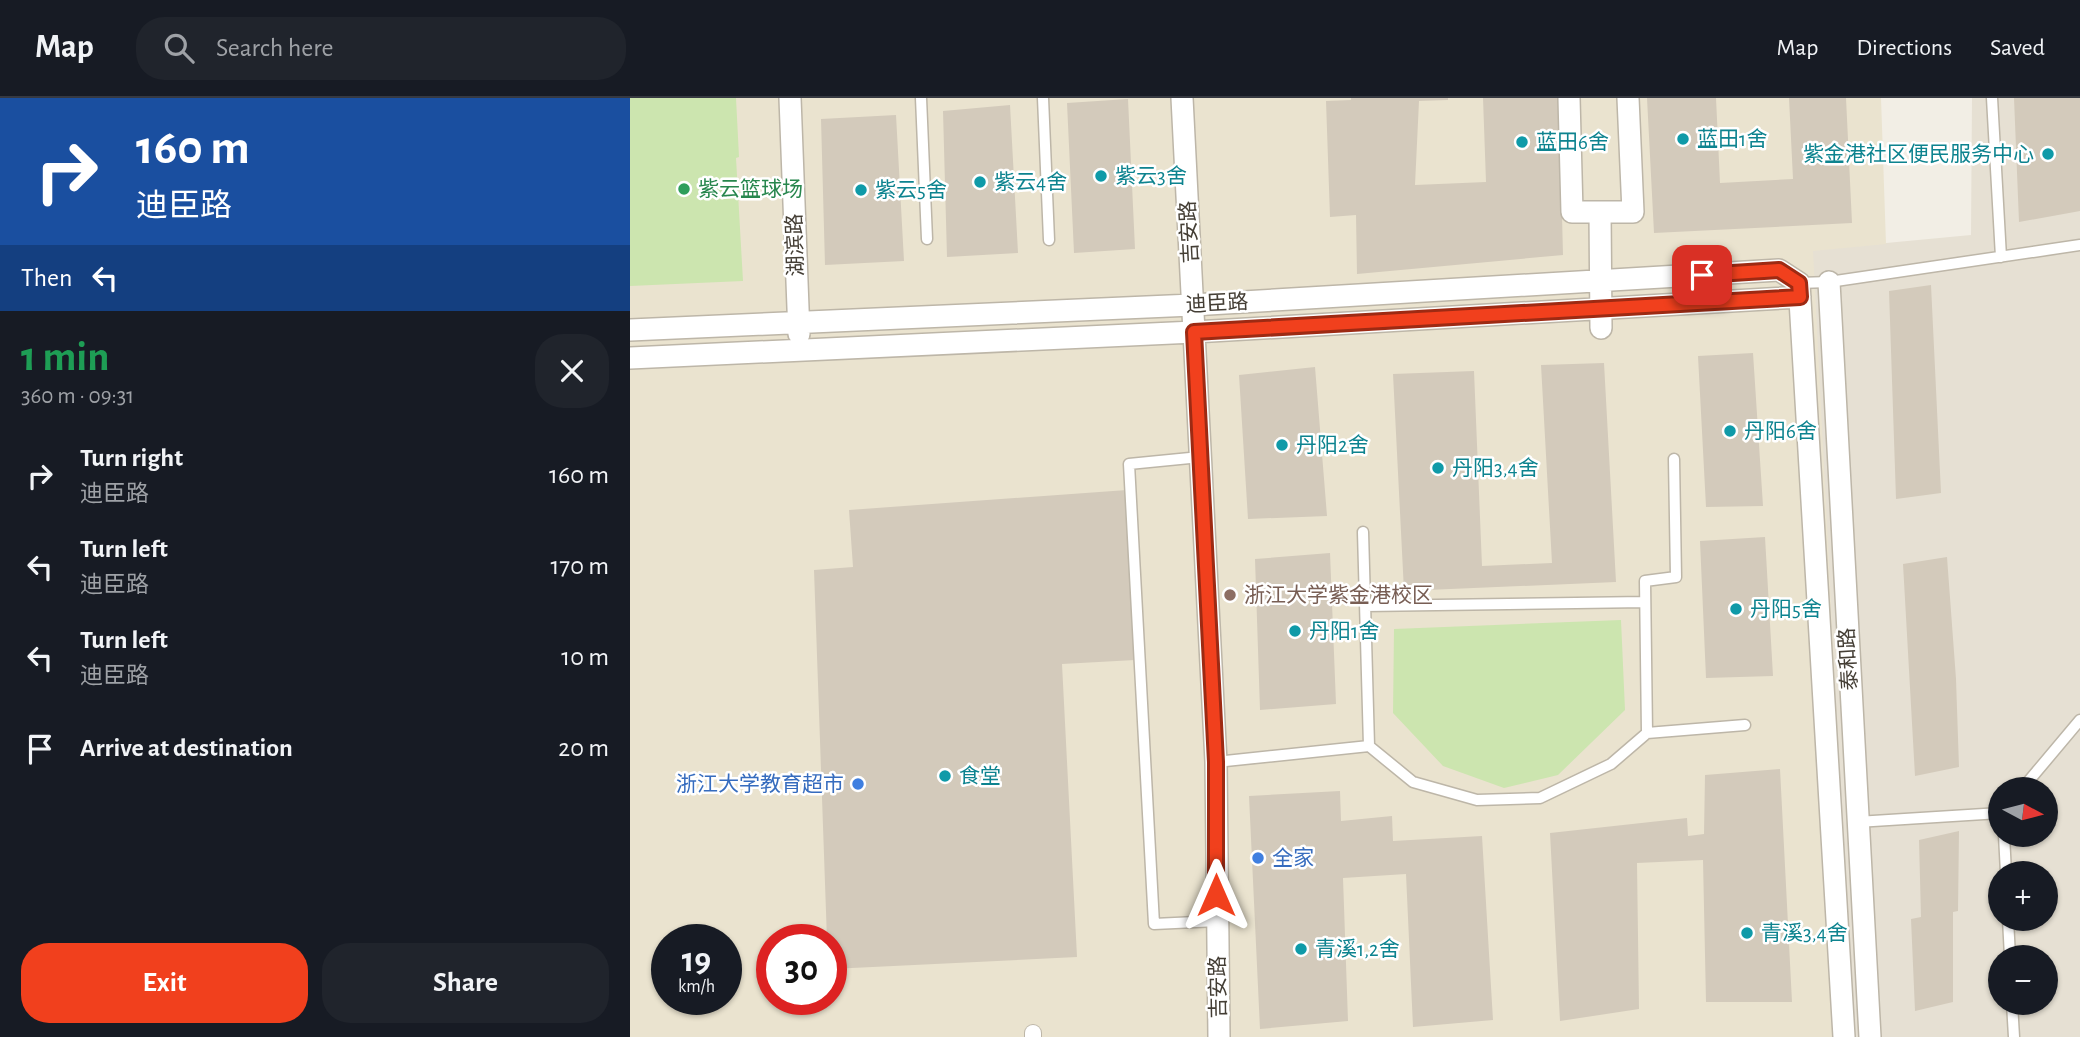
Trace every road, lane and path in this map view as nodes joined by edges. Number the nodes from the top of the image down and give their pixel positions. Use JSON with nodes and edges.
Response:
{"nodes":[{"id":1,"x":790,"y":98,"type":"edge"},
{"id":2,"x":921,"y":98,"type":"edge"},
{"id":3,"x":1043,"y":98,"type":"edge"},
{"id":4,"x":1182,"y":98,"type":"edge"},
{"id":5,"x":1569,"y":98,"type":"edge"},
{"id":6,"x":1628,"y":98,"type":"edge"},
{"id":7,"x":1992,"y":98,"type":"edge"},
{"id":8,"x":1600,"y":212,"type":"junction"},
{"id":9,"x":927,"y":239,"type":"dead end"},
{"id":10,"x":1049,"y":240,"type":"dead end"},
{"id":11,"x":2079,"y":247,"type":"edge"},
{"id":12,"x":2001,"y":257,"type":"junction"},
{"id":13,"x":1600,"y":281,"type":"junction"},
{"id":14,"x":1829,"y":282,"type":"junction"},
{"id":15,"x":1800,"y":290,"type":"junction"},
{"id":16,"x":1192,"y":305,"type":"junction"},
{"id":17,"x":1601,"y":318,"type":"junction"},
{"id":18,"x":798,"y":322,"type":"junction"},
{"id":19,"x":630,"y":330,"type":"edge"},
{"id":20,"x":1194,"y":332,"type":"junction"},
{"id":21,"x":800,"y":351,"type":"junction"},
{"id":22,"x":630,"y":358,"type":"edge"},
{"id":23,"x":1200,"y":457,"type":"junction"},
{"id":24,"x":1675,"y":459,"type":"dead end"},
{"id":25,"x":1363,"y":532,"type":"dead end"},
{"id":26,"x":1645,"y":602,"type":"junction"},
{"id":27,"x":1365,"y":606,"type":"junction"},
{"id":28,"x":2080,"y":720,"type":"edge"},
{"id":29,"x":1745,"y":725,"type":"dead end"},
{"id":30,"x":1647,"y":733,"type":"junction"},
{"id":31,"x":1369,"y":746,"type":"junction"},
{"id":32,"x":1216,"y":762,"type":"junction"},
{"id":33,"x":2032,"y":777,"type":"edge"},
{"id":34,"x":1988,"y":814,"type":"edge"},
{"id":35,"x":1857,"y":821,"type":"junction"},
{"id":36,"x":1217,"y":921,"type":"junction"},
{"id":37,"x":2013,"y":1015,"type":"edge"},
{"id":38,"x":1219,"y":1037,"type":"edge"},
{"id":39,"x":1844,"y":1037,"type":"edge"},
{"id":40,"x":1870,"y":1037,"type":"edge"},
{"id":41,"x":2014,"y":1037,"type":"edge"}],
"edges":[{"from":1,"to":18,"type":"street","name":"湖滨路"},
{"from":2,"to":9,"type":"lane"},
{"from":3,"to":10,"type":"lane"},
{"from":4,"to":16,"type":"street","name":"吉安路"},
{"from":5,"to":8,"type":"street"},
{"from":6,"to":8,"type":"street"},
{"from":7,"to":12,"type":"lane"},
{"from":8,"to":13,"type":"street"},
{"from":11,"to":12,"type":"lane"},
{"from":12,"to":14,"type":"lane"},
{"from":13,"to":15,"type":"street","name":"迪臣路"},
{"from":13,"to":16,"type":"street","name":"迪臣路"},
{"from":13,"to":17,"type":"street"},
{"from":14,"to":15,"type":"lane"},
{"from":14,"to":35,"type":"street","name":"泰和路"},
{"from":15,"to":17,"type":"street","name":"迪臣路"},
{"from":15,"to":39,"type":"street","name":"泰和路"},
{"from":16,"to":18,"type":"street","name":"迪臣路"},
{"from":16,"to":20,"type":"street","name":"吉安路"},
{"from":17,"to":20,"type":"street","name":"迪臣路"},
{"from":18,"to":19,"type":"street","name":"迪臣路"},
{"from":18,"to":21,"type":"street","name":"湖滨路"},
{"from":20,"to":21,"type":"street","name":"迪臣路"},
{"from":20,"to":23,"type":"street","name":"吉安路"},
{"from":21,"to":22,"type":"street","name":"迪臣路"},
{"from":23,"to":32,"type":"street","name":"吉安路"},
{"from":23,"to":36,"type":"lane"},
{"from":24,"to":26,"type":"lane"},
{"from":25,"to":27,"type":"lane"},
{"from":26,"to":27,"type":"lane"},
{"from":26,"to":30,"type":"lane"},
{"from":27,"to":31,"type":"lane"},
{"from":28,"to":33,"type":"lane"},
{"from":29,"to":30,"type":"lane"},
{"from":30,"to":31,"type":"lane"},
{"from":31,"to":32,"type":"lane"},
{"from":32,"to":36,"type":"street","name":"吉安路"},
{"from":34,"to":35,"type":"lane"},
{"from":35,"to":40,"type":"street","name":"泰和路"},
{"from":36,"to":38,"type":"street","name":"吉安路"},
{"from":37,"to":41,"type":"lane"}]}
